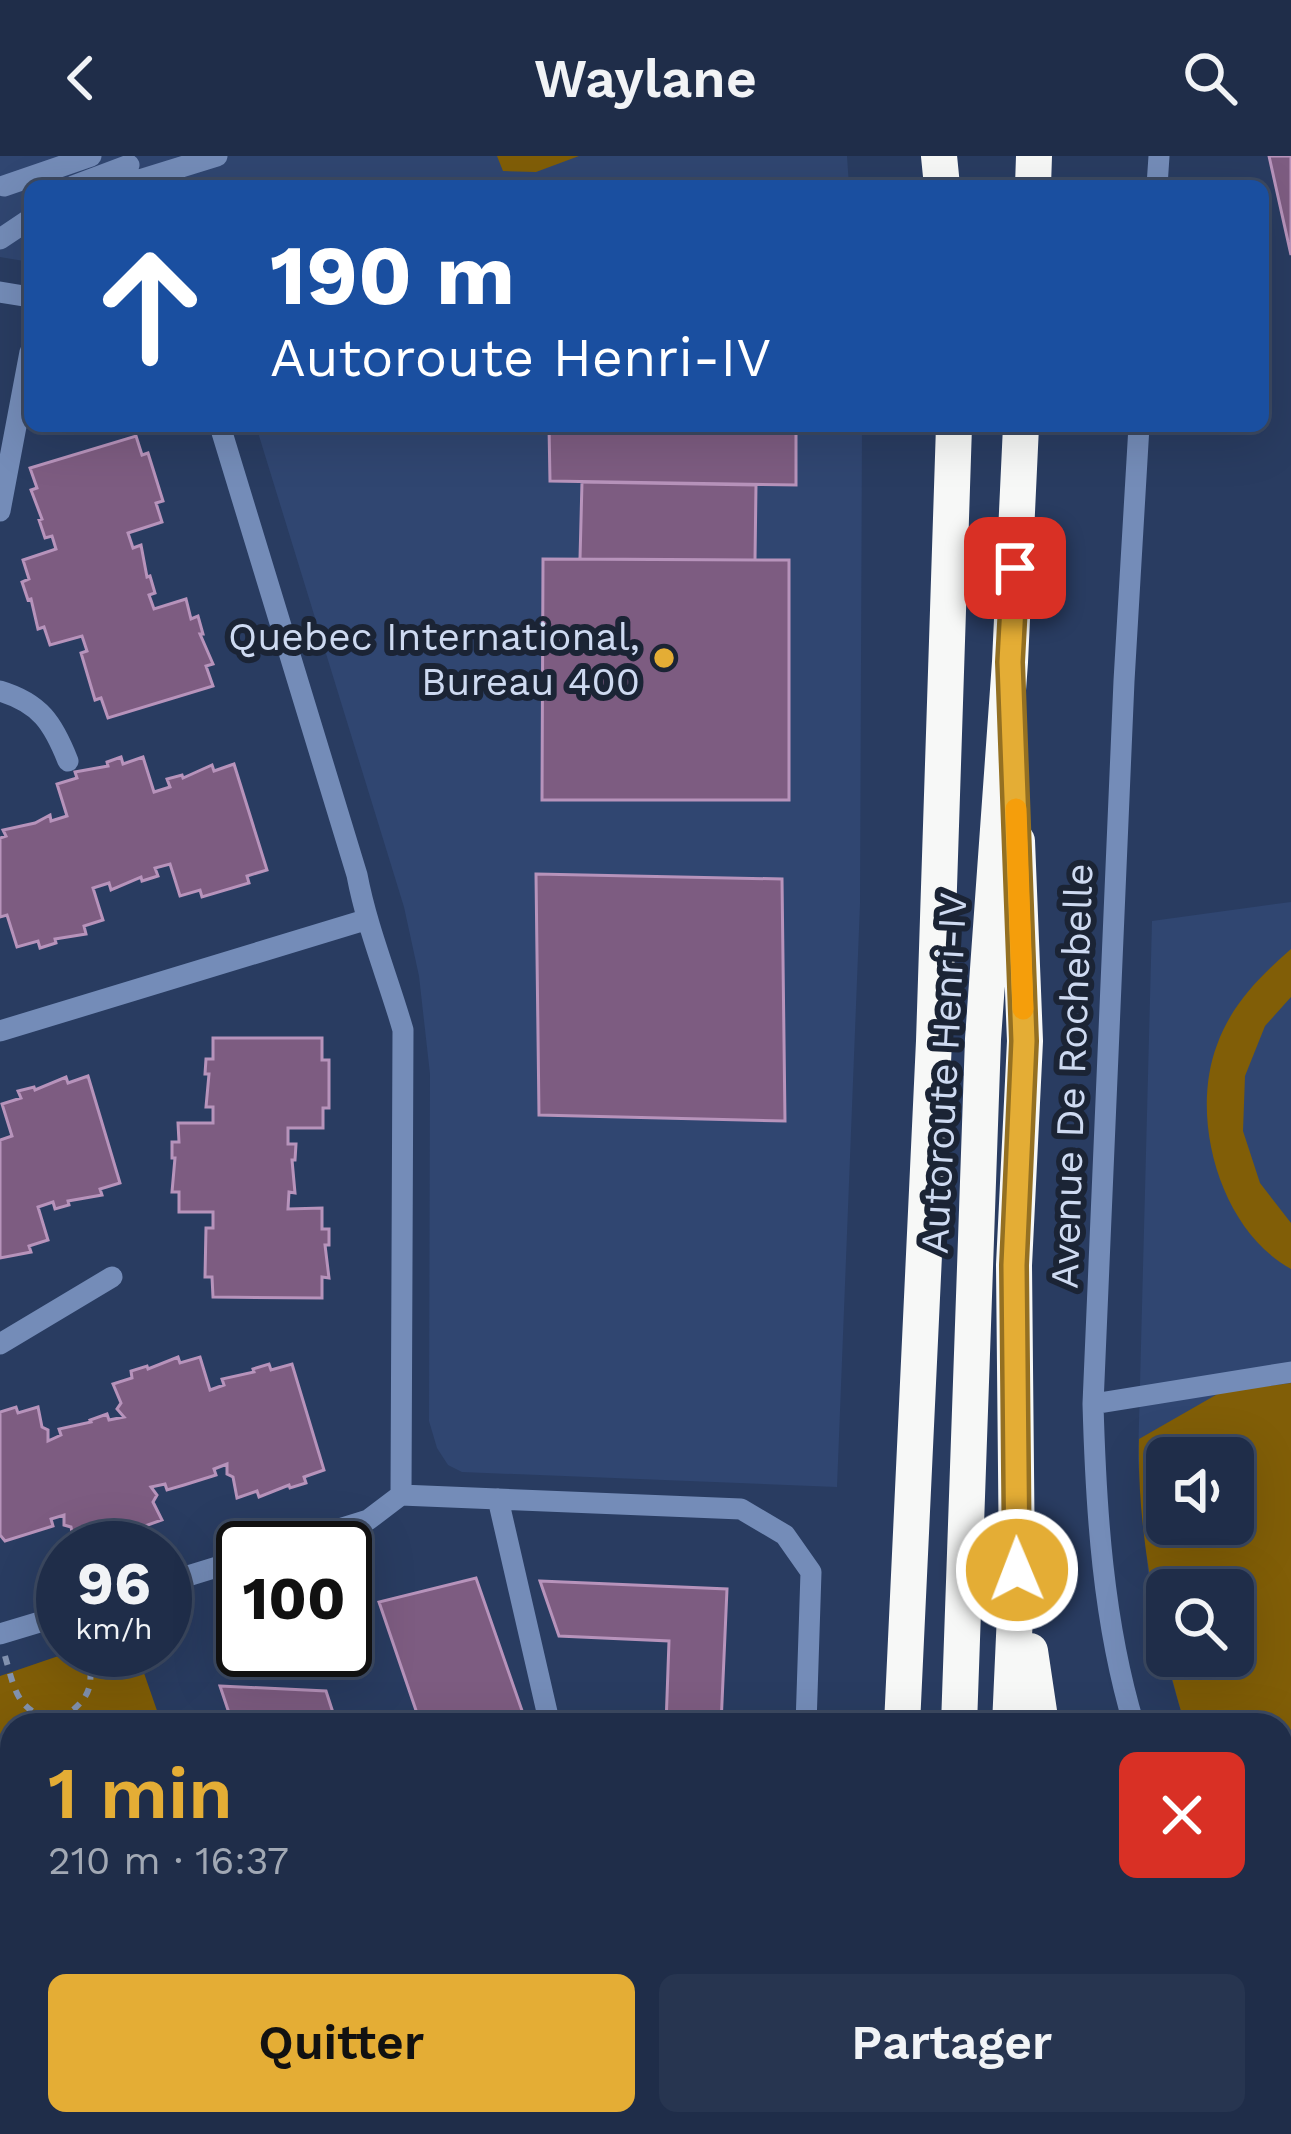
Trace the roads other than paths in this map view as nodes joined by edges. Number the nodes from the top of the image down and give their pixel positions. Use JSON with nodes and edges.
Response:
{"nodes":[{"id":1,"x":91,"y":156,"type":"edge"},
{"id":2,"x":217,"y":156,"type":"edge"},
{"id":3,"x":125,"y":176,"type":"edge"},
{"id":4,"x":1,"y":183,"type":"edge"},
{"id":5,"x":24,"y":384,"type":"edge"},
{"id":6,"x":222,"y":432,"type":"edge"},
{"id":7,"x":954,"y":432,"type":"edge"},
{"id":8,"x":1021,"y":432,"type":"edge"},
{"id":9,"x":1139,"y":432,"type":"edge"},
{"id":10,"x":0,"y":511,"type":"edge"},
{"id":11,"x":1010,"y":662,"type":"junction"},
{"id":12,"x":0,"y":691,"type":"edge"},
{"id":13,"x":68,"y":761,"type":"dead end"},
{"id":14,"x":365,"y":920,"type":"junction"},
{"id":15,"x":0,"y":1031,"type":"edge"},
{"id":16,"x":112,"y":1277,"type":"dead end"},
{"id":17,"x":0,"y":1344,"type":"edge"},
{"id":18,"x":1291,"y":1372,"type":"edge"},
{"id":19,"x":1094,"y":1404,"type":"junction"},
{"id":20,"x":401,"y":1495,"type":"junction"},
{"id":21,"x":498,"y":1499,"type":"junction"},
{"id":22,"x":365,"y":1521,"type":"edge"},
{"id":23,"x":1017,"y":1570,"type":"junction"},
{"id":24,"x":36,"y":1624,"type":"edge"},
{"id":25,"x":0,"y":1636,"type":"edge"},
{"id":26,"x":547,"y":1713,"type":"edge"},
{"id":27,"x":806,"y":1713,"type":"edge"},
{"id":28,"x":902,"y":1713,"type":"edge"},
{"id":29,"x":959,"y":1713,"type":"edge"},
{"id":30,"x":1011,"y":1713,"type":"edge"},
{"id":31,"x":1039,"y":1713,"type":"edge"},
{"id":32,"x":1131,"y":1713,"type":"edge"}],
"edges":[{"from":1,"to":4,"type":"street"},
{"from":2,"to":3,"type":"street"},
{"from":5,"to":10,"type":"street"},
{"from":6,"to":14,"type":"street"},
{"from":7,"to":28,"type":"highway","name":"Autoroute Henri-IV"},
{"from":8,"to":11,"type":"highway","name":"Autoroute Henri-IV"},
{"from":9,"to":19,"type":"street","name":"Avenue De Rochebelle"},
{"from":11,"to":23,"type":"highway"},
{"from":11,"to":29,"type":"highway","name":"Autoroute Henri-IV"},
{"from":12,"to":13,"type":"street"},
{"from":14,"to":15,"type":"street"},
{"from":14,"to":20,"type":"street"},
{"from":16,"to":17,"type":"street"},
{"from":18,"to":19,"type":"street"},
{"from":19,"to":32,"type":"street","name":"Avenue De Rochebelle"},
{"from":20,"to":21,"type":"street"},
{"from":20,"to":22,"type":"street"},
{"from":21,"to":26,"type":"street"},
{"from":21,"to":27,"type":"street"},
{"from":23,"to":30,"type":"highway"},
{"from":23,"to":31,"type":"highway"},
{"from":24,"to":25,"type":"street"}]}
